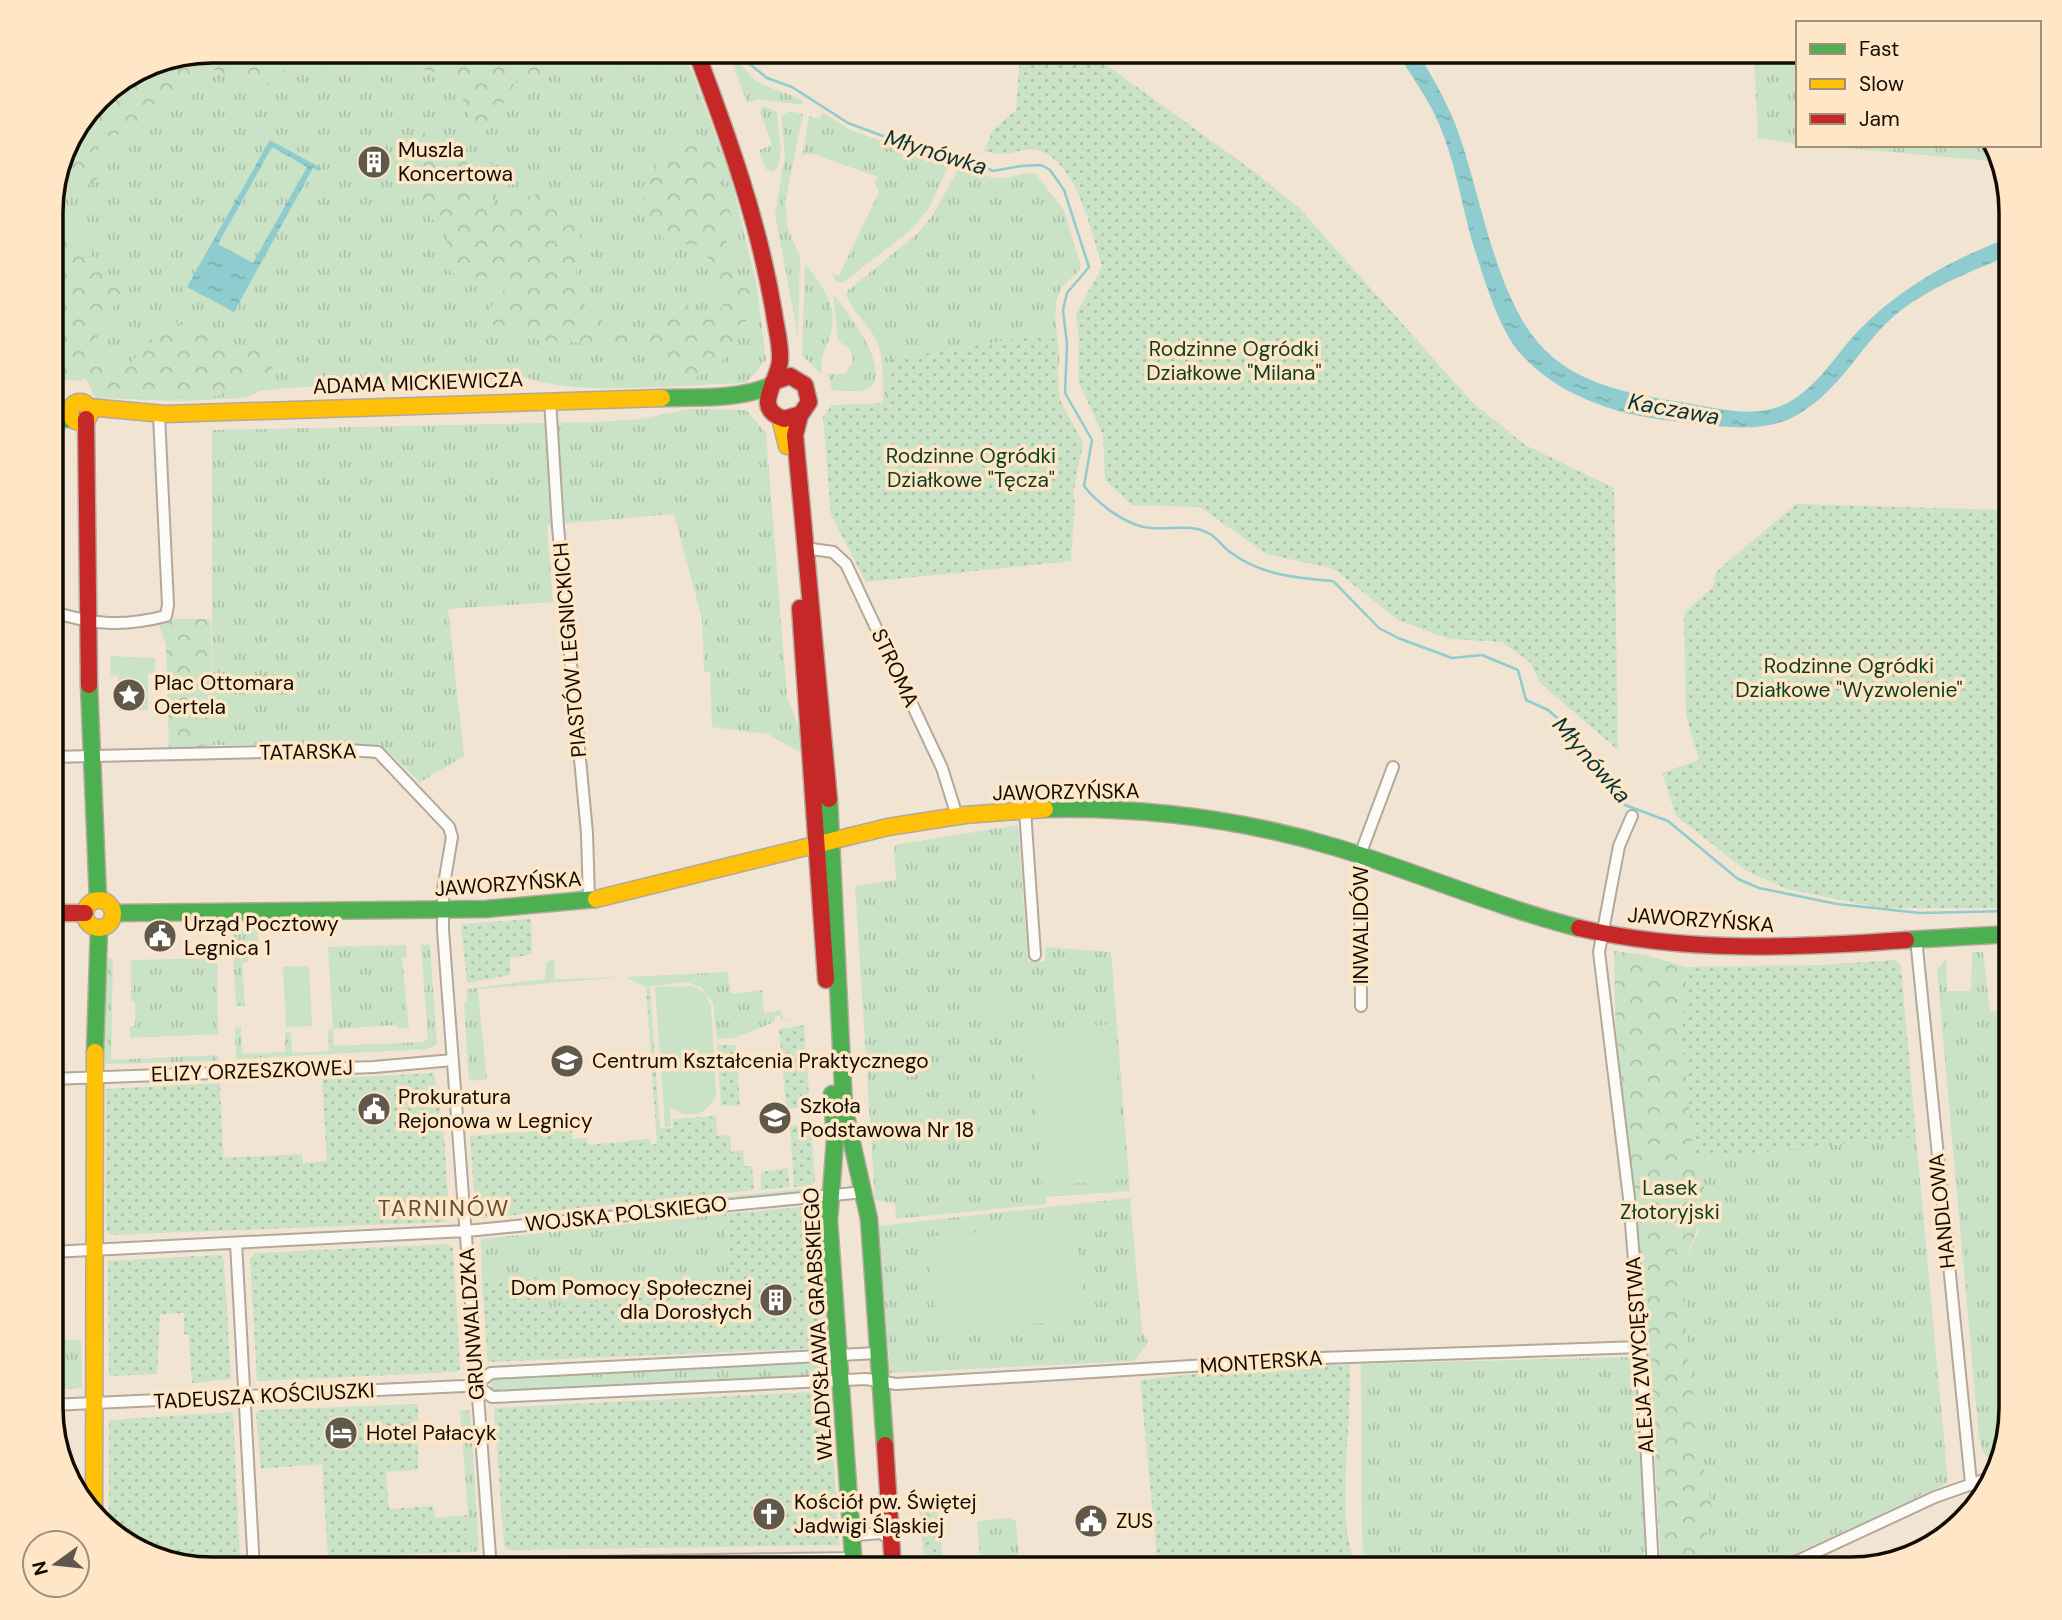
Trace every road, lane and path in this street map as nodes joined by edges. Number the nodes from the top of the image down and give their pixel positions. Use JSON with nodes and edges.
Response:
{"nodes":[{"id":1,"x":701,"y":63,"type":"edge"},
{"id":2,"x":710,"y":63,"type":"edge"},
{"id":3,"x":725,"y":115,"type":"junction"},
{"id":4,"x":797,"y":379,"type":"junction"},
{"id":5,"x":772,"y":384,"type":"junction"},
{"id":6,"x":721,"y":397,"type":"junction"},
{"id":7,"x":551,"y":400,"type":"junction"},
{"id":8,"x":63,"y":413,"type":"edge"},
{"id":9,"x":774,"y":413,"type":"junction"},
{"id":10,"x":81,"y":415,"type":"junction"},
{"id":11,"x":159,"y":415,"type":"junction"},
{"id":12,"x":800,"y":415,"type":"junction"},
{"id":13,"x":63,"y":417,"type":"edge"},
{"id":14,"x":805,"y":548,"type":"junction"},
{"id":15,"x":63,"y":615,"type":"edge"},
{"id":16,"x":88,"y":623,"type":"junction"},
{"id":17,"x":63,"y":757,"type":"edge"},
{"id":18,"x":92,"y":757,"type":"junction"},
{"id":19,"x":1393,"y":766,"type":"dead end"},
{"id":20,"x":1025,"y":810,"type":"junction"},
{"id":21,"x":957,"y":816,"type":"junction"},
{"id":22,"x":1632,"y":816,"type":"dead end"},
{"id":23,"x":825,"y":840,"type":"junction"},
{"id":24,"x":1360,"y":855,"type":"junction"},
{"id":25,"x":98,"y":899,"type":"junction"},
{"id":26,"x":589,"y":900,"type":"junction"},
{"id":27,"x":443,"y":911,"type":"junction"},
{"id":28,"x":63,"y":913,"type":"edge"},
{"id":29,"x":113,"y":913,"type":"junction"},
{"id":30,"x":85,"y":914,"type":"junction"},
{"id":31,"x":99,"y":928,"type":"junction"},
{"id":32,"x":1602,"y":933,"type":"junction"},
{"id":33,"x":1999,"y":934,"type":"edge"},
{"id":34,"x":1916,"y":938,"type":"junction"},
{"id":35,"x":1035,"y":955,"type":"dead end"},
{"id":36,"x":1361,"y":1006,"type":"dead end"},
{"id":37,"x":453,"y":1060,"type":"junction"},
{"id":38,"x":95,"y":1078,"type":"junction"},
{"id":39,"x":63,"y":1079,"type":"edge"},
{"id":40,"x":840,"y":1119,"type":"junction"},
{"id":41,"x":864,"y":1192,"type":"junction"},
{"id":42,"x":829,"y":1195,"type":"junction"},
{"id":43,"x":466,"y":1231,"type":"junction"},
{"id":44,"x":236,"y":1243,"type":"junction"},
{"id":45,"x":95,"y":1250,"type":"junction"},
{"id":46,"x":63,"y":1251,"type":"edge"},
{"id":47,"x":1642,"y":1346,"type":"junction"},
{"id":48,"x":878,"y":1353,"type":"junction"},
{"id":49,"x":838,"y":1355,"type":"junction"},
{"id":50,"x":599,"y":1367,"type":"junction"},
{"id":51,"x":880,"y":1379,"type":"junction"},
{"id":52,"x":841,"y":1381,"type":"junction"},
{"id":53,"x":476,"y":1385,"type":"junction"},
{"id":54,"x":601,"y":1392,"type":"junction"},
{"id":55,"x":244,"y":1397,"type":"junction"},
{"id":56,"x":95,"y":1403,"type":"junction"},
{"id":57,"x":63,"y":1404,"type":"edge"},
{"id":58,"x":1980,"y":1480,"type":"edge"},
{"id":59,"x":1970,"y":1483,"type":"junction"},
{"id":60,"x":94,"y":1499,"type":"edge"},
{"id":61,"x":891,"y":1540,"type":"junction"},
{"id":62,"x":852,"y":1541,"type":"junction"},
{"id":63,"x":253,"y":1557,"type":"edge"},
{"id":64,"x":490,"y":1557,"type":"edge"},
{"id":65,"x":853,"y":1557,"type":"edge"},
{"id":66,"x":892,"y":1557,"type":"edge"},
{"id":67,"x":1652,"y":1557,"type":"edge"},
{"id":68,"x":1807,"y":1557,"type":"edge"}],
"edges":[{"from":1,"to":3,"type":"street"},
{"from":2,"to":3,"type":"street"},
{"from":3,"to":4,"type":"street"},
{"from":3,"to":5,"type":"street"},
{"from":4,"to":5,"type":"street"},
{"from":4,"to":12,"type":"street"},
{"from":5,"to":6,"type":"street","name":"ADAMA MICKIEWICZA"},
{"from":5,"to":9,"type":"street"},
{"from":6,"to":7,"type":"street","name":"ADAMA MICKIEWICZA"},
{"from":6,"to":9,"type":"street","name":"ADAMA MICKIEWICZA"},
{"from":7,"to":11,"type":"street","name":"ADAMA MICKIEWICZA"},
{"from":7,"to":26,"type":"street","name":"PIASTÓW LEGNICKICH"},
{"from":8,"to":10,"type":"street","name":"ADAMA MICKIEWICZA"},
{"from":9,"to":12,"type":"street"},
{"from":9,"to":23,"type":"street"},
{"from":10,"to":11,"type":"street","name":"ADAMA MICKIEWICZA"},
{"from":10,"to":13,"type":"street","name":"ADAMA MICKIEWICZA"},
{"from":10,"to":16,"type":"street"},
{"from":11,"to":16,"type":"street"},
{"from":12,"to":14,"type":"street"},
{"from":14,"to":21,"type":"street","name":"STROMA"},
{"from":14,"to":23,"type":"street"},
{"from":15,"to":16,"type":"street"},
{"from":16,"to":18,"type":"street"},
{"from":17,"to":18,"type":"street","name":"TATARSKA"},
{"from":18,"to":25,"type":"street"},
{"from":18,"to":27,"type":"street","name":"TATARSKA"},
{"from":19,"to":24,"type":"street","name":"INWALIDÓW"},
{"from":20,"to":21,"type":"street","name":"JAWORZYŃSKA"},
{"from":20,"to":24,"type":"street","name":"JAWORZYŃSKA"},
{"from":20,"to":35,"type":"street"},
{"from":21,"to":23,"type":"street","name":"JAWORZYŃSKA"},
{"from":22,"to":32,"type":"street","name":"ALEJA ZWYCIĘSTWA"},
{"from":23,"to":26,"type":"street","name":"JAWORZYŃSKA"},
{"from":23,"to":40,"type":"street","name":"WŁADYSŁAWA GRABSKIEGO"},
{"from":24,"to":32,"type":"street","name":"JAWORZYŃSKA"},
{"from":24,"to":36,"type":"street","name":"INWALIDÓW"},
{"from":25,"to":29,"type":"street"},
{"from":25,"to":30,"type":"street"},
{"from":26,"to":27,"type":"street","name":"JAWORZYŃSKA"},
{"from":27,"to":29,"type":"street","name":"JAWORZYŃSKA"},
{"from":27,"to":37,"type":"street","name":"GRUNWALDZKA"},
{"from":28,"to":30,"type":"street"},
{"from":29,"to":31,"type":"street"},
{"from":30,"to":31,"type":"street"},
{"from":31,"to":38,"type":"street"},
{"from":32,"to":34,"type":"street","name":"JAWORZYŃSKA"},
{"from":32,"to":47,"type":"street","name":"ALEJA ZWYCIĘSTWA"},
{"from":33,"to":34,"type":"street","name":"JAWORZYŃSKA"},
{"from":34,"to":59,"type":"street","name":"HANDLOWA"},
{"from":37,"to":38,"type":"street","name":"ELIZY ORZESZKOWEJ"},
{"from":37,"to":43,"type":"street","name":"GRUNWALDZKA"},
{"from":38,"to":39,"type":"street","name":"ELIZY ORZESZKOWEJ"},
{"from":38,"to":45,"type":"street"},
{"from":40,"to":41,"type":"street","name":"WŁADYSŁAWA GRABSKIEGO"},
{"from":40,"to":42,"type":"street","name":"WŁADYSŁAWA GRABSKIEGO"},
{"from":41,"to":42,"type":"street","name":"WOJSKA POLSKIEGO"},
{"from":41,"to":48,"type":"street","name":"WŁADYSŁAWA GRABSKIEGO"},
{"from":42,"to":43,"type":"street","name":"WOJSKA POLSKIEGO"},
{"from":42,"to":49,"type":"street","name":"WŁADYSŁAWA GRABSKIEGO"},
{"from":43,"to":44,"type":"street","name":"WOJSKA POLSKIEGO"},
{"from":43,"to":53,"type":"street","name":"GRUNWALDZKA"},
{"from":44,"to":45,"type":"street","name":"WOJSKA POLSKIEGO"},
{"from":44,"to":55,"type":"street"},
{"from":45,"to":46,"type":"street","name":"WOJSKA POLSKIEGO"},
{"from":45,"to":56,"type":"street"},
{"from":47,"to":51,"type":"street","name":"MONTERSKA"},
{"from":47,"to":67,"type":"street","name":"ALEJA ZWYCIĘSTWA"},
{"from":48,"to":49,"type":"street","name":"TADEUSZA KOŚCIUSZKI"},
{"from":48,"to":51,"type":"street","name":"WŁADYSŁAWA GRABSKIEGO"},
{"from":49,"to":50,"type":"street","name":"TADEUSZA KOŚCIUSZKI"},
{"from":49,"to":52,"type":"street","name":"WŁADYSŁAWA GRABSKIEGO"},
{"from":50,"to":53,"type":"street","name":"TADEUSZA KOŚCIUSZKI"},
{"from":50,"to":54,"type":"street"},
{"from":51,"to":52,"type":"street","name":"TADEUSZA KOŚCIUSZKI"},
{"from":51,"to":61,"type":"street","name":"WŁADYSŁAWA GRABSKIEGO"},
{"from":52,"to":54,"type":"street","name":"TADEUSZA KOŚCIUSZKI"},
{"from":52,"to":62,"type":"street","name":"WŁADYSŁAWA GRABSKIEGO"},
{"from":53,"to":54,"type":"street","name":"TADEUSZA KOŚCIUSZKI"},
{"from":53,"to":55,"type":"street","name":"TADEUSZA KOŚCIUSZKI"},
{"from":53,"to":64,"type":"street","name":"GRUNWALDZKA"},
{"from":55,"to":56,"type":"street","name":"TADEUSZA KOŚCIUSZKI"},
{"from":55,"to":63,"type":"street"},
{"from":56,"to":57,"type":"street","name":"TADEUSZA KOŚCIUSZKI"},
{"from":56,"to":60,"type":"street"},
{"from":58,"to":59,"type":"street"},
{"from":59,"to":68,"type":"street"},
{"from":61,"to":62,"type":"street"},
{"from":61,"to":66,"type":"street","name":"WŁADYSŁAWA GRABSKIEGO"},
{"from":62,"to":65,"type":"street","name":"WŁADYSŁAWA GRABSKIEGO"}]}
